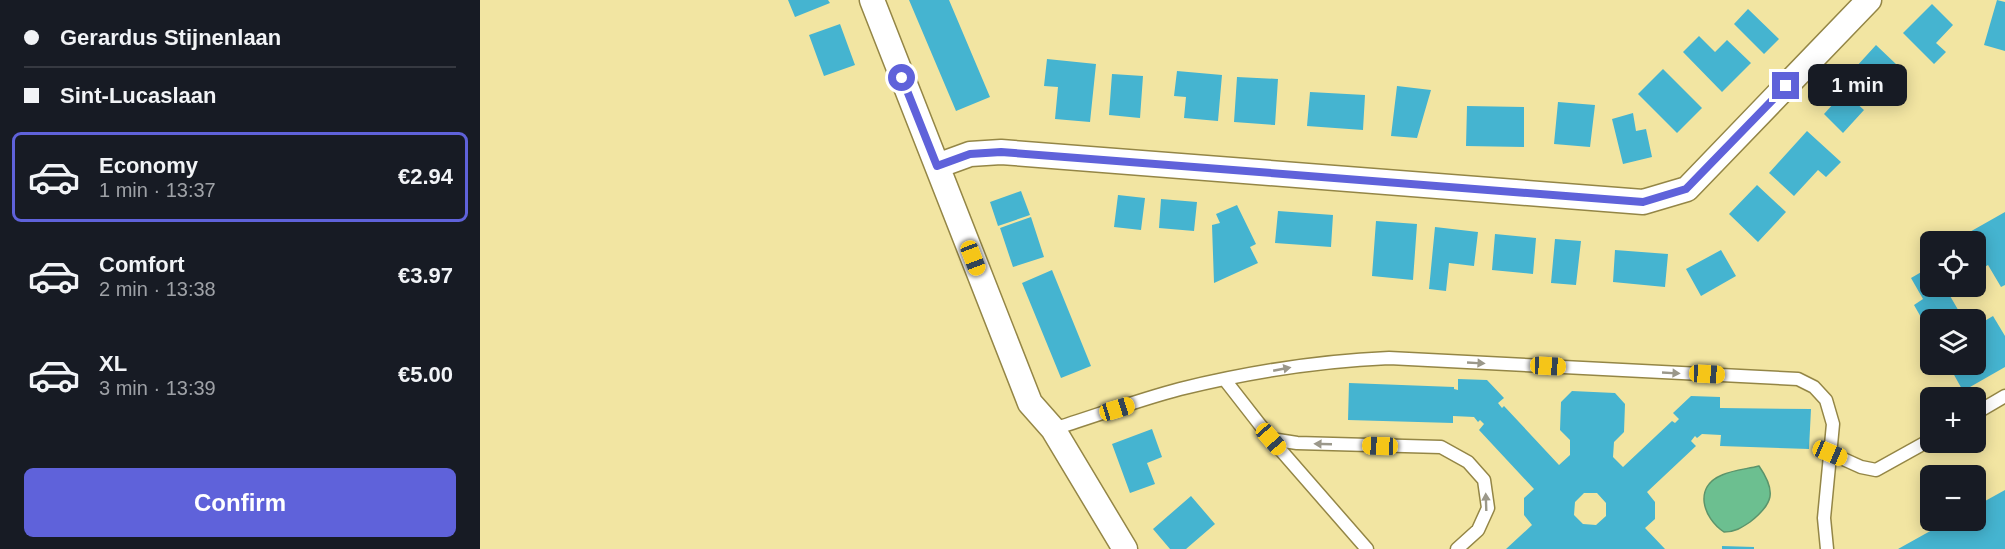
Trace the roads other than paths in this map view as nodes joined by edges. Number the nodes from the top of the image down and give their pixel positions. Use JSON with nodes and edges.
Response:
{"nodes":[{"id":1,"x":872,"y":0,"type":"edge"},
{"id":2,"x":1869,"y":0,"type":"edge"},
{"id":3,"x":937,"y":166,"type":"junction"},
{"id":4,"x":1225,"y":380,"type":"junction"},
{"id":5,"x":2005,"y":396,"type":"edge"},
{"id":6,"x":1986,"y":407,"type":"edge"},
{"id":7,"x":1053,"y":429,"type":"junction"},
{"id":8,"x":1271,"y":439,"type":"junction"},
{"id":9,"x":1920,"y":446,"type":"edge"},
{"id":10,"x":1830,"y":453,"type":"junction"},
{"id":11,"x":1125,"y":549,"type":"edge"},
{"id":12,"x":1367,"y":549,"type":"edge"},
{"id":13,"x":1457,"y":549,"type":"edge"},
{"id":14,"x":1827,"y":549,"type":"edge"}],
"edges":[{"from":1,"to":3,"type":"street"},
{"from":2,"to":3,"type":"street"},
{"from":3,"to":7,"type":"street"},
{"from":4,"to":7,"type":"lane"},
{"from":4,"to":8,"type":"lane"},
{"from":4,"to":10,"type":"lane","one_way":true},
{"from":5,"to":6,"type":"lane"},
{"from":7,"to":11,"type":"street"},
{"from":8,"to":12,"type":"lane"},
{"from":13,"to":8,"type":"lane","one_way":true},
{"from":9,"to":10,"type":"lane"},
{"from":10,"to":14,"type":"lane"}]}
